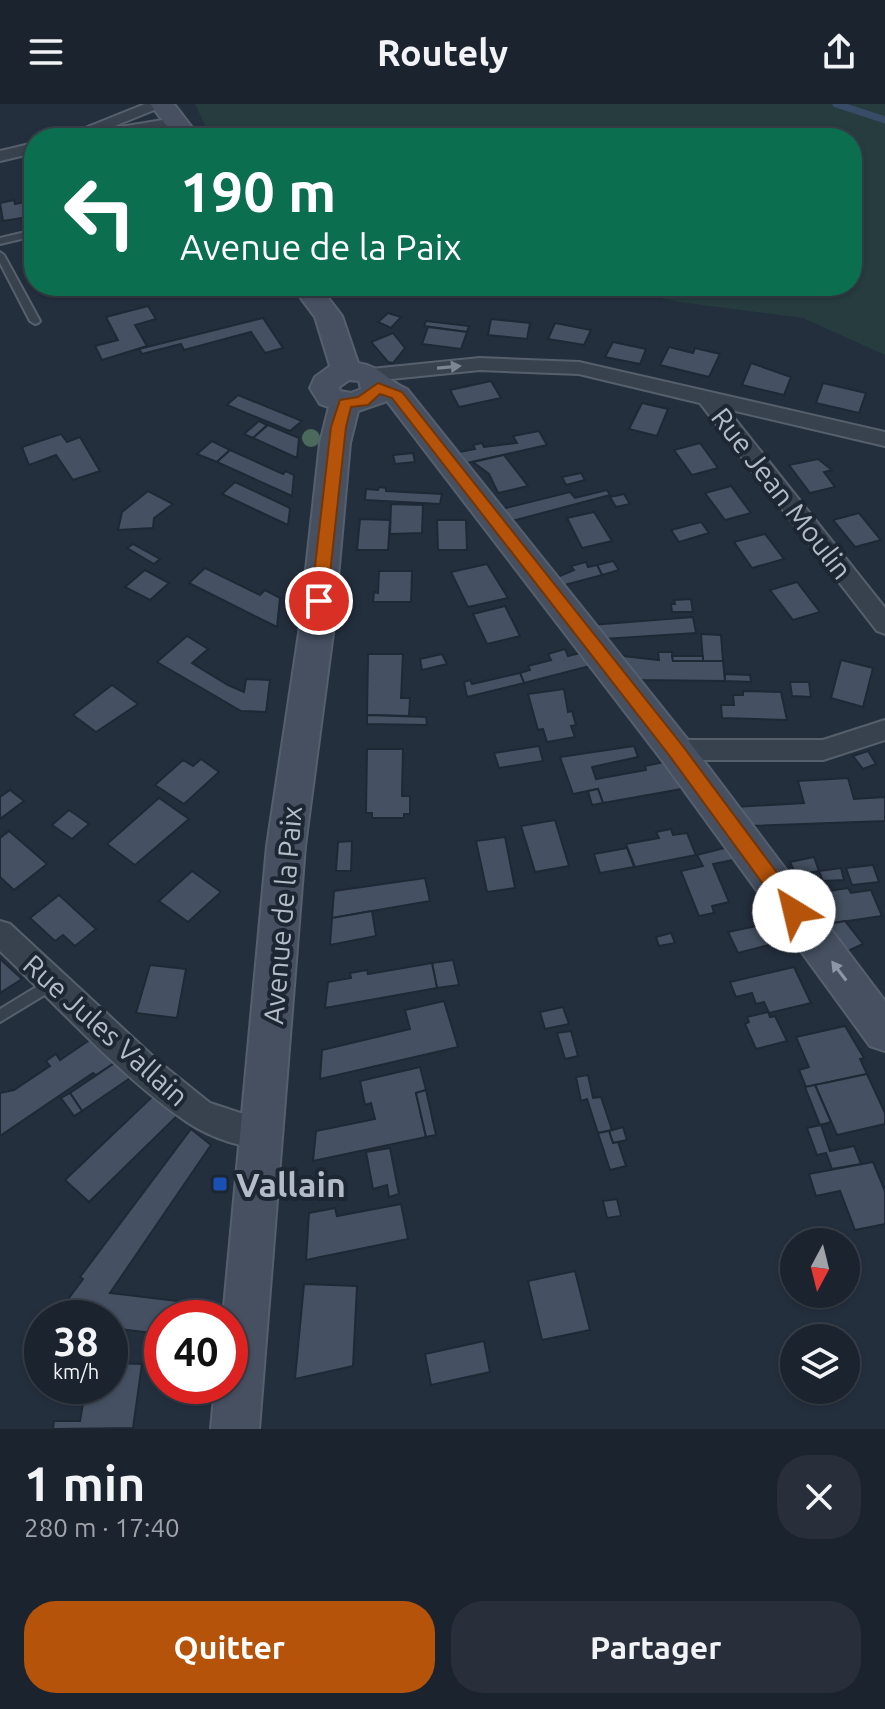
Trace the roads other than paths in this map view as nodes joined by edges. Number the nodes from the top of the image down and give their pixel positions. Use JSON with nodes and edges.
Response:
{"nodes":[{"id":1,"x":171,"y":117,"type":"edge"},
{"id":2,"x":118,"y":128,"type":"edge"},
{"id":3,"x":130,"y":128,"type":"edge"},
{"id":4,"x":24,"y":150,"type":"edge"},
{"id":5,"x":0,"y":156,"type":"edge"},
{"id":6,"x":24,"y":235,"type":"edge"},
{"id":7,"x":0,"y":241,"type":"edge"},
{"id":8,"x":0,"y":255,"type":"edge"},
{"id":9,"x":313,"y":296,"type":"edge"},
{"id":10,"x":35,"y":321,"type":"dead end"},
{"id":11,"x":360,"y":384,"type":"junction"},
{"id":12,"x":708,"y":399,"type":"junction"},
{"id":13,"x":885,"y":439,"type":"edge"},
{"id":14,"x":885,"y":625,"type":"edge"},
{"id":15,"x":885,"y":730,"type":"edge"},
{"id":16,"x":675,"y":750,"type":"junction"},
{"id":17,"x":0,"y":933,"type":"edge"},
{"id":18,"x":52,"y":983,"type":"junction"},
{"id":19,"x":0,"y":1016,"type":"edge"},
{"id":20,"x":885,"y":1033,"type":"edge"},
{"id":21,"x":263,"y":1134,"type":"junction"},
{"id":22,"x":235,"y":1429,"type":"edge"}],
"edges":[{"from":1,"to":2,"type":"street"},
{"from":1,"to":3,"type":"street"},
{"from":4,"to":5,"type":"street"},
{"from":6,"to":7,"type":"lane"},
{"from":8,"to":10,"type":"lane"},
{"from":9,"to":11,"type":"main road"},
{"from":11,"to":12,"type":"street","name":"Rue Jean Moulin","one_way":true},
{"from":11,"to":16,"type":"main road"},
{"from":11,"to":21,"type":"main road","name":"Avenue de la Paix"},
{"from":12,"to":13,"type":"street","name":"Rue Jean Moulin"},
{"from":12,"to":14,"type":"street","name":"Rue Jean Moulin"},
{"from":15,"to":16,"type":"street"},
{"from":20,"to":16,"type":"main road","one_way":true},
{"from":17,"to":18,"type":"street","name":"Rue Jules Vallain"},
{"from":18,"to":19,"type":"lane"},
{"from":18,"to":21,"type":"street","name":"Rue Jules Vallain"},
{"from":21,"to":22,"type":"main road","name":"Avenue de la Paix"}]}
